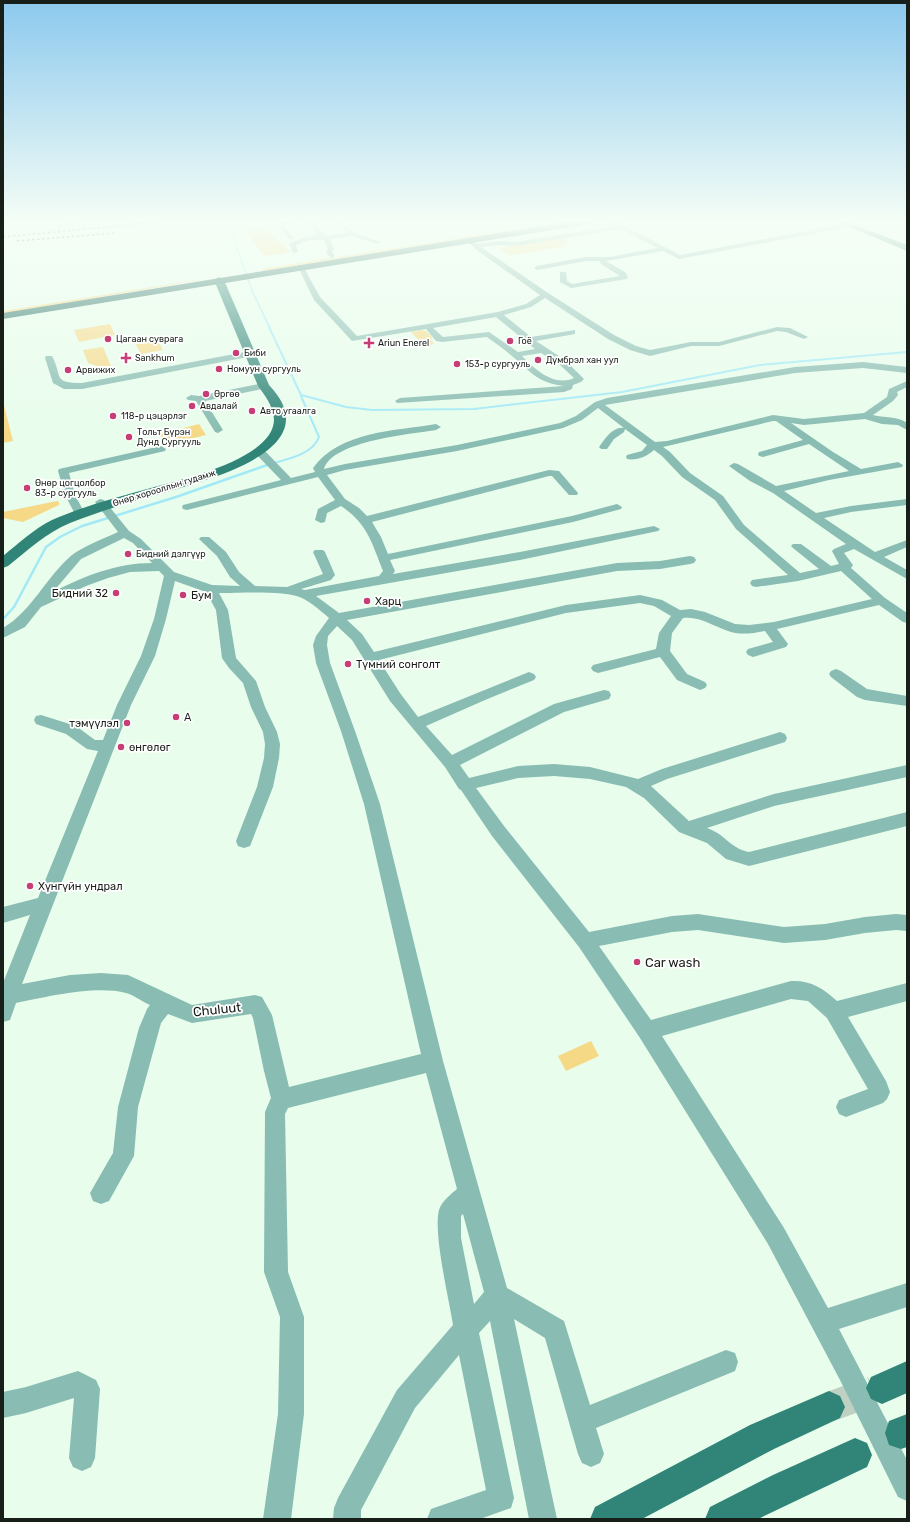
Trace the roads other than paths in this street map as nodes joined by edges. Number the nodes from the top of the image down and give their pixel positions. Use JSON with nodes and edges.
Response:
{"nodes":[{"id":1,"x":117,"y":292,"type":"edge"},
{"id":2,"x":139,"y":292,"type":"edge"},
{"id":3,"x":230,"y":292,"type":"edge"},
{"id":4,"x":314,"y":292,"type":"edge"},
{"id":5,"x":541,"y":292,"type":"edge"},
{"id":6,"x":545,"y":295,"type":"junction"},
{"id":7,"x":3,"y":308,"type":"edge"},
{"id":8,"x":498,"y":314,"type":"junction"},
{"id":9,"x":3,"y":316,"type":"edge"},
{"id":10,"x":428,"y":327,"type":"junction"},
{"id":11,"x":572,"y":332,"type":"dead end"},
{"id":12,"x":804,"y":337,"type":"dead end"},
{"id":13,"x":529,"y":340,"type":"junction"},
{"id":14,"x":542,"y":350,"type":"junction"},
{"id":15,"x":250,"y":354,"type":"junction"},
{"id":16,"x":516,"y":355,"type":"junction"},
{"id":17,"x":49,"y":358,"type":"dead end"},
{"id":18,"x":907,"y":370,"type":"edge"},
{"id":19,"x":568,"y":383,"type":"junction"},
{"id":20,"x":907,"y":384,"type":"edge"},
{"id":21,"x":264,"y":386,"type":"junction"},
{"id":22,"x":400,"y":401,"type":"dead end"},
{"id":23,"x":598,"y":404,"type":"junction"},
{"id":24,"x":866,"y":416,"type":"junction"},
{"id":25,"x":779,"y":419,"type":"junction"},
{"id":26,"x":563,"y":425,"type":"junction"},
{"id":27,"x":436,"y":427,"type":"dead end"},
{"id":28,"x":907,"y":427,"type":"edge"},
{"id":29,"x":218,"y":430,"type":"dead end"},
{"id":30,"x":621,"y":430,"type":"junction"},
{"id":31,"x":810,"y":441,"type":"junction"},
{"id":32,"x":604,"y":447,"type":"dead end"},
{"id":33,"x":651,"y":448,"type":"junction"},
{"id":34,"x":161,"y":449,"type":"dead end"},
{"id":35,"x":262,"y":453,"type":"junction"},
{"id":36,"x":763,"y":454,"type":"dead end"},
{"id":37,"x":631,"y":457,"type":"dead end"},
{"id":38,"x":898,"y":465,"type":"dead end"},
{"id":39,"x":734,"y":466,"type":"dead end"},
{"id":40,"x":320,"y":472,"type":"junction"},
{"id":41,"x":859,"y":472,"type":"junction"},
{"id":42,"x":287,"y":480,"type":"junction"},
{"id":43,"x":777,"y":491,"type":"junction"},
{"id":44,"x":573,"y":493,"type":"dead end"},
{"id":45,"x":341,"y":501,"type":"junction"},
{"id":46,"x":907,"y":502,"type":"edge"},
{"id":47,"x":104,"y":507,"type":"junction"},
{"id":48,"x":187,"y":507,"type":"dead end"},
{"id":49,"x":617,"y":507,"type":"dead end"},
{"id":50,"x":78,"y":510,"type":"junction"},
{"id":51,"x":813,"y":517,"type":"junction"},
{"id":52,"x":321,"y":520,"type":"dead end"},
{"id":53,"x":365,"y":520,"type":"junction"},
{"id":54,"x":122,"y":528,"type":"junction"},
{"id":55,"x":654,"y":529,"type":"dead end"},
{"id":56,"x":205,"y":539,"type":"dead end"},
{"id":57,"x":907,"y":543,"type":"edge"},
{"id":58,"x":855,"y":545,"type":"junction"},
{"id":59,"x":797,"y":546,"type":"dead end"},
{"id":60,"x":319,"y":552,"type":"dead end"},
{"id":61,"x":874,"y":557,"type":"junction"},
{"id":62,"x":384,"y":558,"type":"junction"},
{"id":63,"x":690,"y":560,"type":"dead end"},
{"id":64,"x":3,"y":562,"type":"edge"},
{"id":65,"x":843,"y":567,"type":"junction"},
{"id":66,"x":829,"y":570,"type":"junction"},
{"id":67,"x":166,"y":571,"type":"junction"},
{"id":68,"x":907,"y":575,"type":"edge"},
{"id":69,"x":798,"y":577,"type":"junction"},
{"id":70,"x":383,"y":579,"type":"junction"},
{"id":71,"x":756,"y":582,"type":"dead end"},
{"id":72,"x":211,"y":589,"type":"junction"},
{"id":73,"x":251,"y":589,"type":"junction"},
{"id":74,"x":285,"y":590,"type":"junction"},
{"id":75,"x":305,"y":594,"type":"junction"},
{"id":76,"x":881,"y":601,"type":"junction"},
{"id":77,"x":34,"y":606,"type":"junction"},
{"id":78,"x":678,"y":614,"type":"junction"},
{"id":79,"x":337,"y":618,"type":"junction"},
{"id":80,"x":907,"y":619,"type":"edge"},
{"id":81,"x":769,"y":627,"type":"junction"},
{"id":82,"x":3,"y":634,"type":"edge"},
{"id":83,"x":663,"y":652,"type":"junction"},
{"id":84,"x":753,"y":652,"type":"dead end"},
{"id":85,"x":371,"y":657,"type":"junction"},
{"id":86,"x":598,"y":668,"type":"dead end"},
{"id":87,"x":836,"y":674,"type":"dead end"},
{"id":88,"x":529,"y":677,"type":"dead end"},
{"id":89,"x":700,"y":685,"type":"dead end"},
{"id":90,"x":604,"y":695,"type":"dead end"},
{"id":91,"x":907,"y":697,"type":"edge"},
{"id":92,"x":41,"y":720,"type":"dead end"},
{"id":93,"x":416,"y":724,"type":"junction"},
{"id":94,"x":780,"y":738,"type":"dead end"},
{"id":95,"x":107,"y":746,"type":"junction"},
{"id":96,"x":450,"y":763,"type":"junction"},
{"id":97,"x":907,"y":771,"type":"edge"},
{"id":98,"x":464,"y":785,"type":"junction"},
{"id":99,"x":637,"y":786,"type":"junction"},
{"id":100,"x":907,"y":819,"type":"edge"},
{"id":101,"x":687,"y":828,"type":"junction"},
{"id":102,"x":244,"y":841,"type":"dead end"},
{"id":103,"x":44,"y":904,"type":"junction"},
{"id":104,"x":3,"y":915,"type":"edge"},
{"id":105,"x":907,"y":923,"type":"edge"},
{"id":106,"x":585,"y":941,"type":"junction"},
{"id":107,"x":907,"y":992,"type":"edge"},
{"id":108,"x":6,"y":995,"type":"edge"},
{"id":109,"x":165,"y":1003,"type":"junction"},
{"id":110,"x":834,"y":1011,"type":"junction"},
{"id":111,"x":3,"y":1013,"type":"edge"},
{"id":112,"x":647,"y":1031,"type":"junction"},
{"id":113,"x":432,"y":1061,"type":"junction"},
{"id":114,"x":282,"y":1099,"type":"junction"},
{"id":115,"x":846,"y":1107,"type":"dead end"},
{"id":116,"x":101,"y":1193,"type":"dead end"},
{"id":117,"x":469,"y":1194,"type":"junction"},
{"id":118,"x":907,"y":1295,"type":"edge"},
{"id":119,"x":497,"y":1296,"type":"junction"},
{"id":120,"x":822,"y":1322,"type":"junction"},
{"id":121,"x":466,"y":1328,"type":"junction"},
{"id":122,"x":726,"y":1362,"type":"dead end"},
{"id":123,"x":3,"y":1405,"type":"edge"},
{"id":124,"x":829,"y":1407,"type":"tunnel mouth"},
{"id":125,"x":582,"y":1421,"type":"junction"},
{"id":126,"x":592,"y":1454,"type":"dead end"},
{"id":127,"x":855,"y":1455,"type":"dead end"},
{"id":128,"x":82,"y":1458,"type":"dead end"},
{"id":129,"x":907,"y":1488,"type":"edge"},
{"id":130,"x":277,"y":1519,"type":"edge"},
{"id":131,"x":347,"y":1519,"type":"edge"},
{"id":132,"x":441,"y":1519,"type":"edge"},
{"id":133,"x":544,"y":1519,"type":"edge"},
{"id":134,"x":607,"y":1519,"type":"edge"},
{"id":135,"x":722,"y":1519,"type":"edge"}],
"edges":[{"from":1,"to":7,"type":"highway"},
{"from":2,"to":9,"type":"highway"},
{"from":3,"to":15,"type":"main road","name":"Өнөр хорооллын гудамж"},
{"from":4,"to":10,"type":"street"},
{"from":5,"to":6,"type":"street"},
{"from":6,"to":8,"type":"street"},
{"from":6,"to":12,"type":"street"},
{"from":8,"to":10,"type":"street"},
{"from":8,"to":13,"type":"street"},
{"from":10,"to":16,"type":"street"},
{"from":11,"to":13,"type":"street"},
{"from":13,"to":14,"type":"street"},
{"from":14,"to":16,"type":"street"},
{"from":14,"to":19,"type":"street"},
{"from":15,"to":17,"type":"street"},
{"from":15,"to":21,"type":"main road","name":"Өнөр хорооллын гудамж"},
{"from":16,"to":19,"type":"street"},
{"from":18,"to":23,"type":"street"},
{"from":19,"to":22,"type":"street"},
{"from":20,"to":24,"type":"street"},
{"from":21,"to":29,"type":"street"},
{"from":21,"to":35,"type":"main road","name":"Өнөр хорооллын гудамж"},
{"from":21,"to":47,"type":"main road","name":"Өнөр хорооллын гудамж"},
{"from":23,"to":26,"type":"street"},
{"from":23,"to":33,"type":"street"},
{"from":24,"to":25,"type":"street"},
{"from":24,"to":28,"type":"street"},
{"from":25,"to":31,"type":"street"},
{"from":25,"to":33,"type":"street"},
{"from":26,"to":30,"type":"street"},
{"from":26,"to":40,"type":"street"},
{"from":27,"to":40,"type":"street"},
{"from":30,"to":32,"type":"street"},
{"from":30,"to":33,"type":"street"},
{"from":31,"to":36,"type":"street"},
{"from":31,"to":41,"type":"street"},
{"from":33,"to":37,"type":"street"},
{"from":33,"to":69,"type":"street"},
{"from":34,"to":50,"type":"street"},
{"from":35,"to":42,"type":"street"},
{"from":35,"to":47,"type":"main road","name":"Өнөр хорооллын гудамж"},
{"from":38,"to":41,"type":"street"},
{"from":39,"to":43,"type":"street"},
{"from":40,"to":42,"type":"street"},
{"from":40,"to":45,"type":"street"},
{"from":41,"to":43,"type":"street"},
{"from":42,"to":48,"type":"street"},
{"from":43,"to":51,"type":"street"},
{"from":44,"to":53,"type":"street"},
{"from":45,"to":52,"type":"street"},
{"from":45,"to":53,"type":"street"},
{"from":46,"to":51,"type":"street"},
{"from":47,"to":50,"type":"main road","name":"Өнөр хорооллын гудамж"},
{"from":47,"to":54,"type":"street"},
{"from":47,"to":64,"type":"main road","name":"Өнөр хорооллын гудамж"},
{"from":49,"to":62,"type":"street"},
{"from":50,"to":64,"type":"main road","name":"Өнөр хорооллын гудамж"},
{"from":51,"to":58,"type":"street"},
{"from":53,"to":62,"type":"street"},
{"from":54,"to":67,"type":"street"},
{"from":54,"to":77,"type":"street"},
{"from":55,"to":70,"type":"street"},
{"from":56,"to":73,"type":"street"},
{"from":57,"to":61,"type":"street"},
{"from":58,"to":61,"type":"street"},
{"from":58,"to":65,"type":"street"},
{"from":59,"to":66,"type":"street"},
{"from":60,"to":74,"type":"street"},
{"from":61,"to":68,"type":"street"},
{"from":62,"to":70,"type":"street"},
{"from":63,"to":79,"type":"street"},
{"from":65,"to":66,"type":"street"},
{"from":65,"to":76,"type":"street"},
{"from":66,"to":69,"type":"street"},
{"from":67,"to":72,"type":"street"},
{"from":67,"to":77,"type":"street"},
{"from":67,"to":95,"type":"street"},
{"from":69,"to":71,"type":"street"},
{"from":70,"to":75,"type":"street"},
{"from":72,"to":73,"type":"street"},
{"from":72,"to":102,"type":"street"},
{"from":73,"to":74,"type":"street"},
{"from":74,"to":75,"type":"street"},
{"from":75,"to":79,"type":"street"},
{"from":76,"to":80,"type":"street"},
{"from":76,"to":81,"type":"street"},
{"from":77,"to":82,"type":"street"},
{"from":78,"to":81,"type":"street"},
{"from":78,"to":83,"type":"street"},
{"from":78,"to":85,"type":"street"},
{"from":79,"to":85,"type":"street"},
{"from":79,"to":113,"type":"street"},
{"from":81,"to":84,"type":"street"},
{"from":83,"to":86,"type":"street"},
{"from":83,"to":89,"type":"street"},
{"from":85,"to":93,"type":"street"},
{"from":87,"to":91,"type":"street"},
{"from":88,"to":93,"type":"street"},
{"from":90,"to":96,"type":"street"},
{"from":92,"to":95,"type":"street"},
{"from":93,"to":96,"type":"street"},
{"from":94,"to":99,"type":"street"},
{"from":95,"to":103,"type":"street"},
{"from":96,"to":98,"type":"street"},
{"from":97,"to":101,"type":"street"},
{"from":98,"to":99,"type":"street"},
{"from":98,"to":106,"type":"street"},
{"from":99,"to":101,"type":"street"},
{"from":100,"to":101,"type":"street"},
{"from":103,"to":104,"type":"street"},
{"from":103,"to":108,"type":"street"},
{"from":105,"to":106,"type":"street"},
{"from":106,"to":112,"type":"street"},
{"from":107,"to":110,"type":"street"},
{"from":108,"to":109,"type":"street","name":"Chuluut"},
{"from":108,"to":111,"type":"street"},
{"from":109,"to":114,"type":"street","name":"Chuluut"},
{"from":109,"to":116,"type":"street"},
{"from":110,"to":112,"type":"street"},
{"from":110,"to":115,"type":"street"},
{"from":112,"to":120,"type":"street"},
{"from":113,"to":114,"type":"street"},
{"from":113,"to":117,"type":"street"},
{"from":114,"to":130,"type":"street"},
{"from":117,"to":119,"type":"street"},
{"from":117,"to":121,"type":"street"},
{"from":118,"to":120,"type":"street"},
{"from":119,"to":121,"type":"street"},
{"from":119,"to":125,"type":"street"},
{"from":119,"to":133,"type":"street"},
{"from":120,"to":129,"type":"street"},
{"from":121,"to":131,"type":"street"},
{"from":121,"to":132,"type":"street"},
{"from":122,"to":125,"type":"street"},
{"from":123,"to":128,"type":"street"},
{"from":124,"to":134,"type":"main road"},
{"from":125,"to":126,"type":"street"},
{"from":127,"to":135,"type":"main road"}]}
